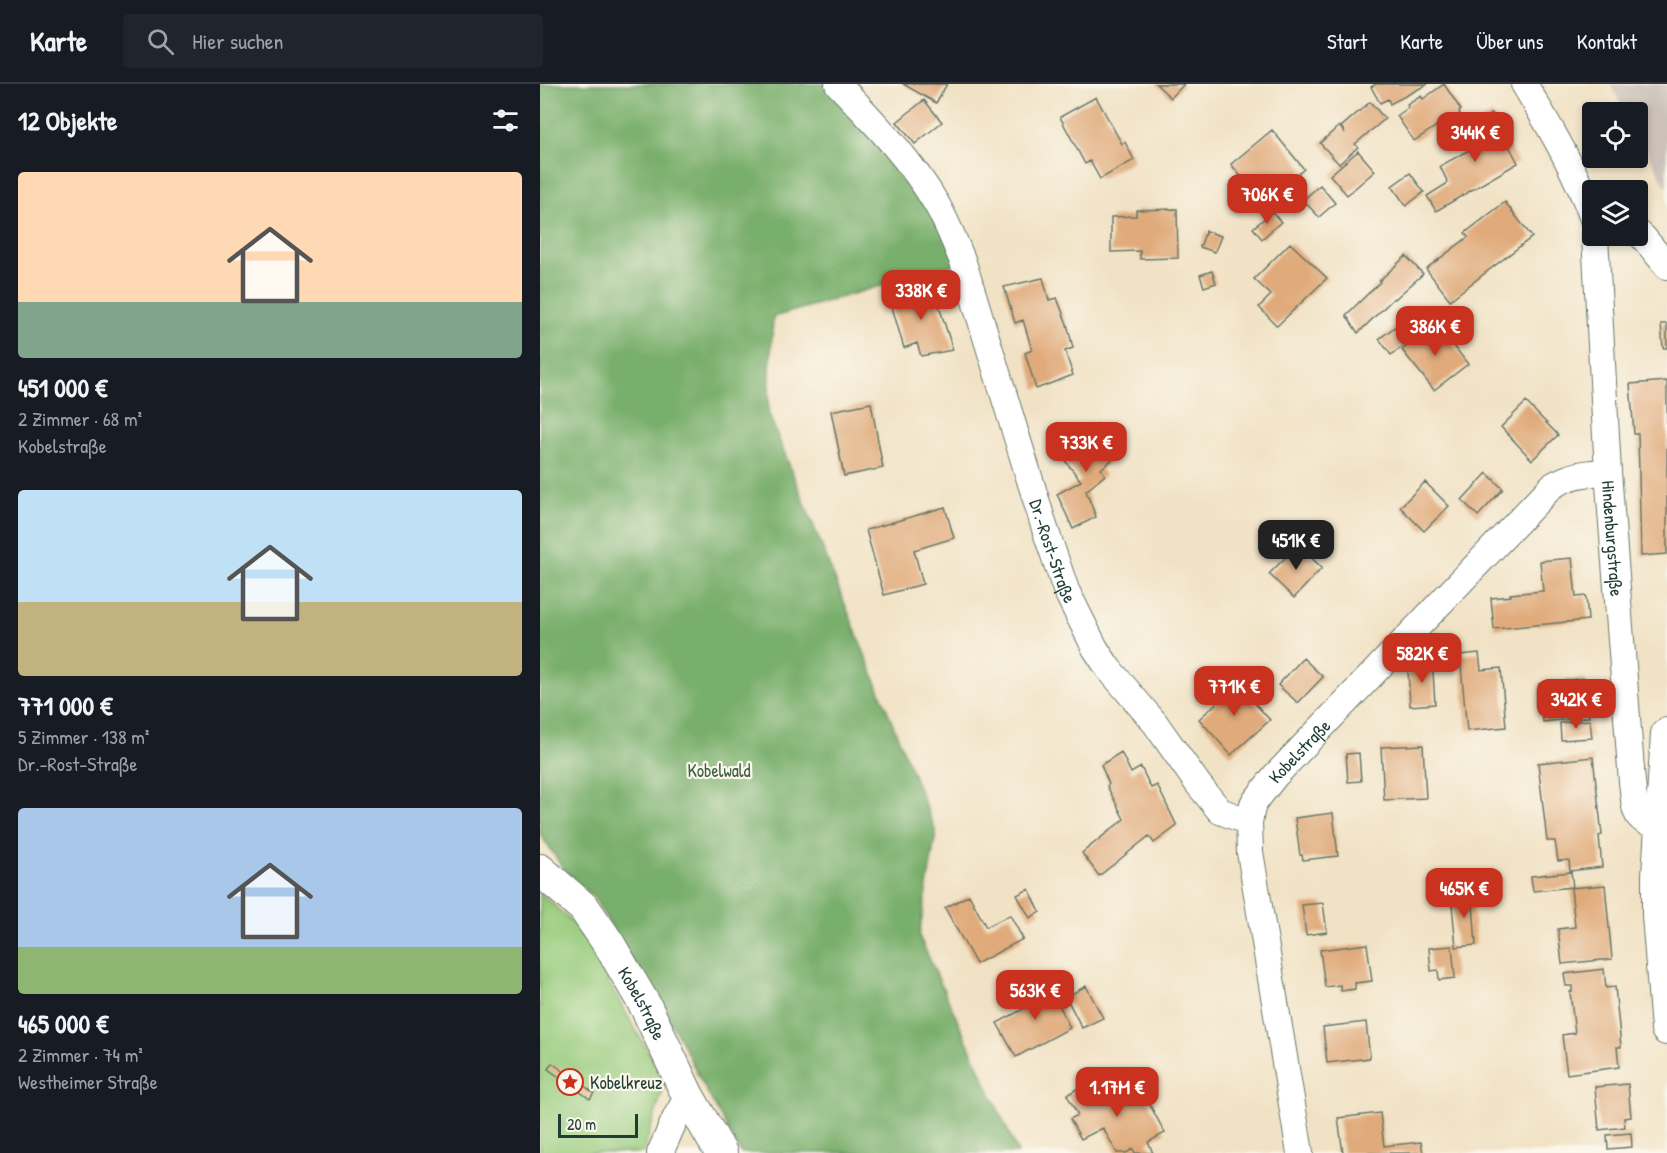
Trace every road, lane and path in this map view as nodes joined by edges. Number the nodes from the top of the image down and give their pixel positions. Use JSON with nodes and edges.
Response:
{"nodes":[{"id":1,"x":838,"y":84,"type":"edge"},
{"id":2,"x":1524,"y":84,"type":"edge"},
{"id":3,"x":1582,"y":192,"type":"edge"},
{"id":4,"x":1648,"y":243,"type":"edge"},
{"id":5,"x":1595,"y":246,"type":"edge"},
{"id":6,"x":1667,"y":266,"type":"edge"},
{"id":7,"x":1608,"y":472,"type":"junction"},
{"id":8,"x":1667,"y":734,"type":"edge"},
{"id":9,"x":1249,"y":822,"type":"junction"},
{"id":10,"x":1664,"y":824,"type":"edge"},
{"id":11,"x":540,"y":870,"type":"edge"},
{"id":12,"x":1667,"y":1029,"type":"edge"},
{"id":13,"x":688,"y":1096,"type":"junction"},
{"id":14,"x":660,"y":1153,"type":"edge"},
{"id":15,"x":721,"y":1153,"type":"edge"},
{"id":16,"x":1300,"y":1153,"type":"edge"}],
"edges":[{"from":1,"to":9,"type":"street","name":"Dr.-Rost-Straße"},
{"from":2,"to":3,"type":"street"},
{"from":4,"to":6,"type":"street"},
{"from":5,"to":7,"type":"street","name":"Hindenburgstraße"},
{"from":7,"to":9,"type":"street","name":"Kobelstraße"},
{"from":7,"to":10,"type":"street","name":"Hindenburgstraße"},
{"from":8,"to":10,"type":"street"},
{"from":9,"to":16,"type":"street","name":"Kobelstraße"},
{"from":10,"to":12,"type":"street"},
{"from":11,"to":13,"type":"street","name":"Kobelstraße"},
{"from":13,"to":14,"type":"street"},
{"from":13,"to":15,"type":"street","name":"Kobelstraße"}]}
